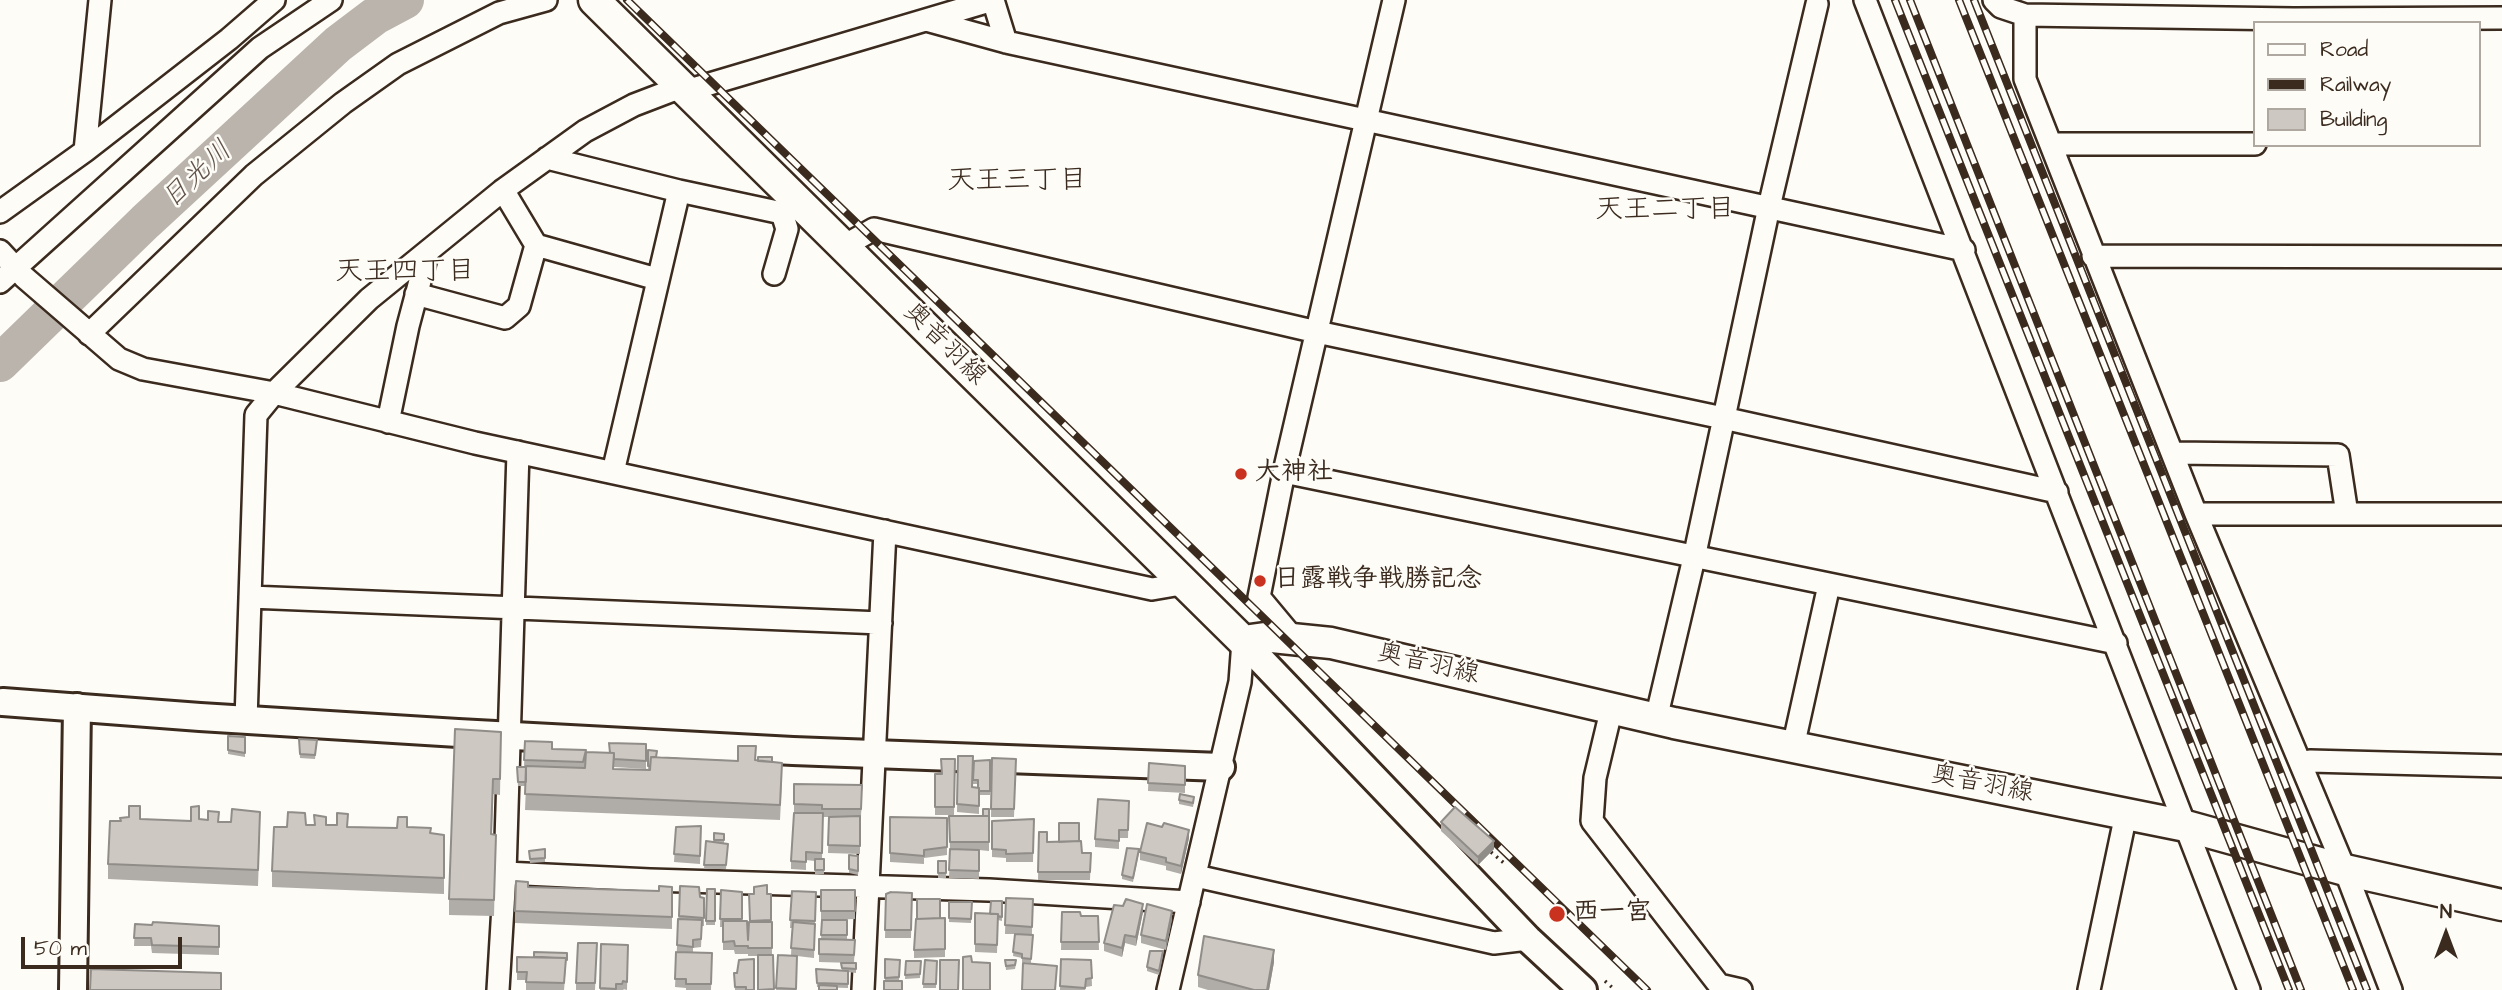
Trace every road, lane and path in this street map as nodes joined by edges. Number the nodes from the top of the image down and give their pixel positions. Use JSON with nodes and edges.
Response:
{"nodes":[{"id":1,"x":100,"y":0,"type":"edge"},
{"id":2,"x":274,"y":0,"type":"edge"},
{"id":3,"x":331,"y":0,"type":"edge"},
{"id":4,"x":546,"y":0,"type":"edge"},
{"id":5,"x":594,"y":0,"type":"edge"},
{"id":6,"x":993,"y":0,"type":"edge"},
{"id":7,"x":1394,"y":0,"type":"edge"},
{"id":8,"x":1865,"y":0,"type":"edge"},
{"id":9,"x":1994,"y":0,"type":"edge"},
{"id":10,"x":1814,"y":1,"type":"edge"},
{"id":11,"x":2175,"y":8,"type":"edge"},
{"id":12,"x":2025,"y":15,"type":"junction"},
{"id":13,"x":2502,"y":18,"type":"edge"},
{"id":14,"x":926,"y":20,"type":"junction"},
{"id":15,"x":2294,"y":21,"type":"edge"},
{"id":16,"x":1006,"y":42,"type":"junction"},
{"id":17,"x":683,"y":89,"type":"junction"},
{"id":18,"x":1365,"y":119,"type":"junction"},
{"id":19,"x":2051,"y":144,"type":"junction"},
{"id":20,"x":2254,"y":144,"type":"edge"},
{"id":21,"x":85,"y":151,"type":"junction"},
{"id":22,"x":548,"y":158,"type":"junction"},
{"id":23,"x":503,"y":190,"type":"junction"},
{"id":24,"x":678,"y":191,"type":"junction"},
{"id":25,"x":790,"y":207,"type":"junction"},
{"id":26,"x":1769,"y":207,"type":"junction"},
{"id":27,"x":0,"y":212,"type":"edge"},
{"id":28,"x":536,"y":245,"type":"junction"},
{"id":29,"x":844,"y":246,"type":"junction"},
{"id":30,"x":1964,"y":250,"type":"junction"},
{"id":31,"x":0,"y":251,"type":"edge"},
{"id":32,"x":428,"y":251,"type":"junction"},
{"id":33,"x":2093,"y":256,"type":"junction"},
{"id":34,"x":2502,"y":257,"type":"edge"},
{"id":35,"x":774,"y":274,"type":"dead end"},
{"id":36,"x":13,"y":276,"type":"edge"},
{"id":37,"x":657,"y":279,"type":"junction"},
{"id":38,"x":416,"y":294,"type":"junction"},
{"id":39,"x":85,"y":330,"type":"junction"},
{"id":40,"x":1317,"y":332,"type":"junction"},
{"id":41,"x":274,"y":393,"type":"junction"},
{"id":42,"x":1723,"y":418,"type":"junction"},
{"id":43,"x":388,"y":422,"type":"junction"},
{"id":44,"x":518,"y":452,"type":"junction"},
{"id":45,"x":2174,"y":453,"type":"junction"},
{"id":46,"x":613,"y":472,"type":"junction"},
{"id":47,"x":1284,"y":472,"type":"junction"},
{"id":48,"x":2057,"y":492,"type":"junction"},
{"id":49,"x":2196,"y":514,"type":"junction"},
{"id":50,"x":2347,"y":514,"type":"junction"},
{"id":51,"x":2502,"y":514,"type":"edge"},
{"id":52,"x":885,"y":531,"type":"junction"},
{"id":53,"x":1694,"y":558,"type":"junction"},
{"id":54,"x":1187,"y":583,"type":"junction"},
{"id":55,"x":1829,"y":585,"type":"junction"},
{"id":56,"x":250,"y":597,"type":"junction"},
{"id":57,"x":513,"y":610,"type":"junction"},
{"id":58,"x":881,"y":623,"type":"junction"},
{"id":59,"x":1294,"y":639,"type":"junction"},
{"id":60,"x":1243,"y":641,"type":"junction"},
{"id":61,"x":2116,"y":643,"type":"junction"},
{"id":62,"x":3,"y":702,"type":"dead end"},
{"id":63,"x":77,"y":707,"type":"junction"},
{"id":64,"x":1612,"y":707,"type":"junction"},
{"id":65,"x":1656,"y":719,"type":"junction"},
{"id":66,"x":246,"y":720,"type":"junction"},
{"id":67,"x":508,"y":736,"type":"junction"},
{"id":68,"x":1793,"y":747,"type":"junction"},
{"id":69,"x":875,"y":754,"type":"junction"},
{"id":70,"x":2502,"y":765,"type":"edge"},
{"id":71,"x":1222,"y":767,"type":"junction"},
{"id":72,"x":2303,"y":769,"type":"junction"},
{"id":73,"x":2126,"y":814,"type":"junction"},
{"id":74,"x":2186,"y":826,"type":"junction"},
{"id":75,"x":1491,"y":852,"type":"edge"},
{"id":76,"x":1504,"y":863,"type":"dead end"},
{"id":77,"x":2345,"y":870,"type":"junction"},
{"id":78,"x":505,"y":873,"type":"junction"},
{"id":79,"x":1196,"y":876,"type":"junction"},
{"id":80,"x":868,"y":886,"type":"junction"},
{"id":81,"x":1189,"y":902,"type":"junction"},
{"id":82,"x":2502,"y":905,"type":"edge"},
{"id":83,"x":1528,"y":939,"type":"junction"},
{"id":84,"x":1720,"y":987,"type":"edge"},
{"id":85,"x":74,"y":990,"type":"edge"},
{"id":86,"x":498,"y":990,"type":"edge"},
{"id":87,"x":863,"y":990,"type":"edge"},
{"id":88,"x":1168,"y":990,"type":"edge"},
{"id":89,"x":1583,"y":990,"type":"edge"},
{"id":90,"x":1741,"y":990,"type":"edge"},
{"id":91,"x":2089,"y":990,"type":"edge"},
{"id":92,"x":2249,"y":990,"type":"edge"},
{"id":93,"x":2391,"y":990,"type":"edge"}],
"edges":[{"from":1,"to":21,"type":"street"},
{"from":2,"to":21,"type":"street"},
{"from":3,"to":36,"type":"street"},
{"from":4,"to":39,"type":"street"},
{"from":5,"to":17,"type":"main road","name":"奥音羽線"},
{"from":6,"to":14,"type":"street"},
{"from":6,"to":16,"type":"street"},
{"from":7,"to":18,"type":"street"},
{"from":8,"to":30,"type":"street"},
{"from":9,"to":12,"type":"street"},
{"from":10,"to":26,"type":"street"},
{"from":11,"to":12,"type":"street"},
{"from":11,"to":15,"type":"street"},
{"from":12,"to":19,"type":"street"},
{"from":13,"to":15,"type":"street"},
{"from":14,"to":16,"type":"street"},
{"from":14,"to":17,"type":"street"},
{"from":16,"to":18,"type":"street"},
{"from":17,"to":22,"type":"street"},
{"from":17,"to":25,"type":"main road","name":"奥音羽線"},
{"from":18,"to":26,"type":"street"},
{"from":18,"to":40,"type":"street"},
{"from":19,"to":20,"type":"street"},
{"from":19,"to":33,"type":"street"},
{"from":21,"to":27,"type":"street"},
{"from":22,"to":23,"type":"street"},
{"from":22,"to":24,"type":"street"},
{"from":23,"to":28,"type":"street"},
{"from":23,"to":32,"type":"street"},
{"from":24,"to":25,"type":"street"},
{"from":24,"to":37,"type":"street"},
{"from":25,"to":29,"type":"main road","name":"奥音羽線"},
{"from":25,"to":35,"type":"street"},
{"from":26,"to":30,"type":"street"},
{"from":26,"to":42,"type":"street"},
{"from":28,"to":37,"type":"street"},
{"from":28,"to":38,"type":"street"},
{"from":29,"to":40,"type":"street"},
{"from":29,"to":54,"type":"main road","name":"奥音羽線"},
{"from":30,"to":48,"type":"street"},
{"from":31,"to":36,"type":"street"},
{"from":32,"to":38,"type":"street"},
{"from":32,"to":41,"type":"street"},
{"from":33,"to":34,"type":"street"},
{"from":33,"to":45,"type":"street"},
{"from":36,"to":39,"type":"street"},
{"from":37,"to":46,"type":"street"},
{"from":38,"to":43,"type":"street"},
{"from":39,"to":41,"type":"street"},
{"from":40,"to":42,"type":"street"},
{"from":40,"to":47,"type":"street"},
{"from":41,"to":43,"type":"street"},
{"from":41,"to":56,"type":"street"},
{"from":42,"to":48,"type":"street"},
{"from":42,"to":53,"type":"street"},
{"from":43,"to":44,"type":"street"},
{"from":44,"to":46,"type":"street"},
{"from":44,"to":57,"type":"street"},
{"from":45,"to":49,"type":"street"},
{"from":45,"to":50,"type":"street"},
{"from":46,"to":52,"type":"street"},
{"from":47,"to":53,"type":"street"},
{"from":47,"to":59,"type":"street"},
{"from":48,"to":61,"type":"street"},
{"from":49,"to":50,"type":"street"},
{"from":49,"to":72,"type":"street"},
{"from":50,"to":51,"type":"street"},
{"from":52,"to":54,"type":"street"},
{"from":52,"to":58,"type":"street"},
{"from":53,"to":55,"type":"street"},
{"from":53,"to":65,"type":"street"},
{"from":54,"to":60,"type":"main road","name":"奥音羽線"},
{"from":55,"to":61,"type":"street"},
{"from":55,"to":68,"type":"street"},
{"from":56,"to":57,"type":"street"},
{"from":56,"to":66,"type":"street"},
{"from":57,"to":58,"type":"street"},
{"from":57,"to":67,"type":"street"},
{"from":58,"to":69,"type":"street"},
{"from":59,"to":60,"type":"main road","name":"奥音羽線"},
{"from":59,"to":64,"type":"main road","name":"奥音羽線"},
{"from":60,"to":71,"type":"street"},
{"from":60,"to":83,"type":"street"},
{"from":61,"to":74,"type":"street"},
{"from":62,"to":63,"type":"street"},
{"from":63,"to":66,"type":"street"},
{"from":63,"to":85,"type":"street"},
{"from":64,"to":65,"type":"main road","name":"奥音羽線"},
{"from":64,"to":84,"type":"street"},
{"from":65,"to":68,"type":"main road","name":"奥音羽線"},
{"from":66,"to":67,"type":"street"},
{"from":67,"to":69,"type":"street"},
{"from":67,"to":78,"type":"street"},
{"from":68,"to":73,"type":"main road","name":"奥音羽線"},
{"from":69,"to":71,"type":"street"},
{"from":69,"to":80,"type":"street"},
{"from":70,"to":72,"type":"street"},
{"from":71,"to":79,"type":"street"},
{"from":72,"to":77,"type":"street"},
{"from":73,"to":74,"type":"main road","name":"奥音羽線"},
{"from":73,"to":91,"type":"street"},
{"from":74,"to":77,"type":"main road","name":"奥音羽線"},
{"from":74,"to":92,"type":"street"},
{"from":75,"to":76,"type":"path"},
{"from":77,"to":82,"type":"main road","name":"奥音羽線"},
{"from":77,"to":93,"type":"street"},
{"from":78,"to":80,"type":"street"},
{"from":78,"to":86,"type":"street"},
{"from":79,"to":81,"type":"street"},
{"from":79,"to":83,"type":"street"},
{"from":80,"to":81,"type":"street"},
{"from":80,"to":87,"type":"street"},
{"from":81,"to":88,"type":"street"},
{"from":83,"to":89,"type":"street"},
{"from":84,"to":90,"type":"street"}]}
